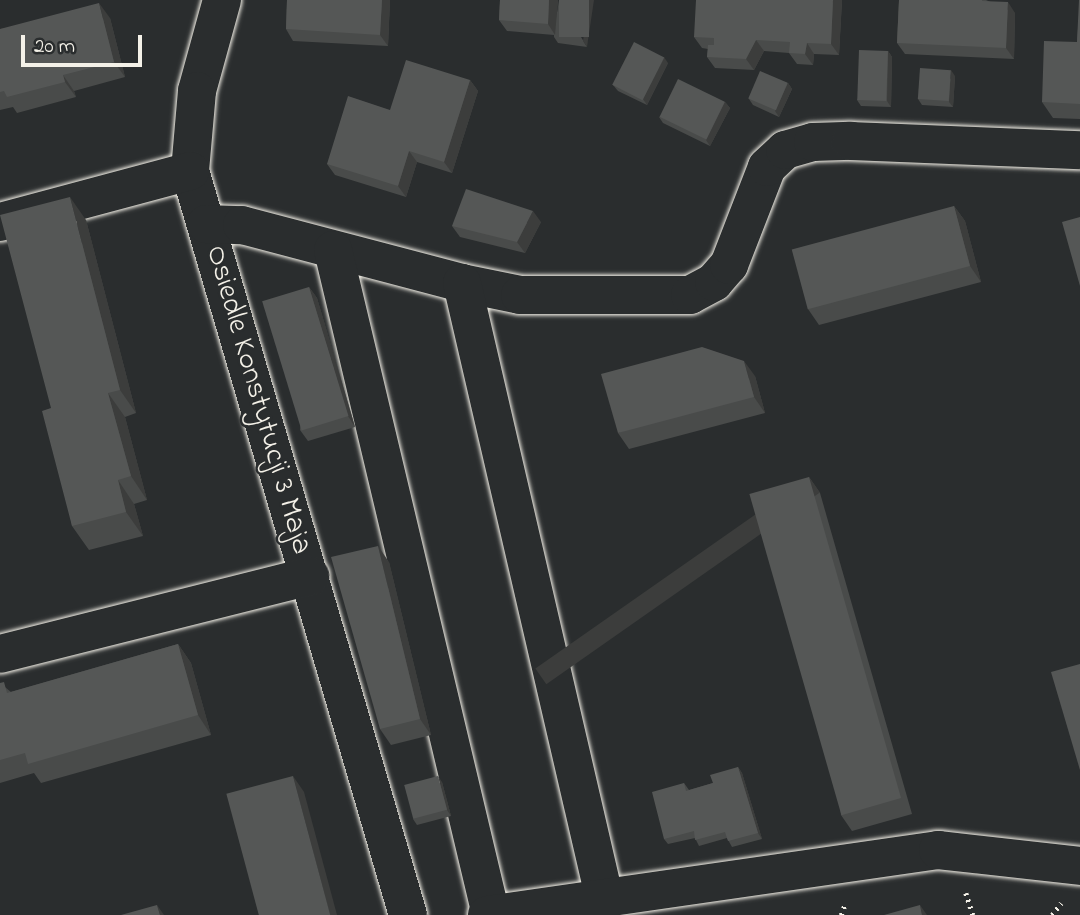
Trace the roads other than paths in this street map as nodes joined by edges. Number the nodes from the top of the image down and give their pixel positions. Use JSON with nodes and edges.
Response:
{"nodes":[{"id":1,"x":222,"y":0,"type":"edge"},
{"id":2,"x":1080,"y":150,"type":"edge"},
{"id":3,"x":190,"y":170,"type":"junction"},
{"id":4,"x":0,"y":222,"type":"edge"},
{"id":5,"x":206,"y":224,"type":"junction"},
{"id":6,"x":332,"y":250,"type":"junction"},
{"id":7,"x":462,"y":283,"type":"junction"},
{"id":8,"x":310,"y":576,"type":"junction"},
{"id":9,"x":0,"y":654,"type":"edge"},
{"id":10,"x":1080,"y":866,"type":"edge"},
{"id":11,"x":604,"y":896,"type":"junction"},
{"id":12,"x":408,"y":915,"type":"edge"},
{"id":13,"x":489,"y":915,"type":"edge"}],
"edges":[{"from":1,"to":3,"type":"street","name":"Osiedle Konstytucji 3 Maja"},
{"from":2,"to":7,"type":"street","name":"Osiedle Konstytucji 3 Maja"},
{"from":3,"to":4,"type":"street"},
{"from":3,"to":5,"type":"street","name":"Osiedle Konstytucji 3 Maja"},
{"from":5,"to":6,"type":"street","name":"Osiedle Konstytucji 3 Maja"},
{"from":5,"to":8,"type":"street","name":"Osiedle Konstytucji 3 Maja"},
{"from":6,"to":7,"type":"street","name":"Osiedle Konstytucji 3 Maja"},
{"from":6,"to":13,"type":"street"},
{"from":7,"to":11,"type":"street"},
{"from":8,"to":9,"type":"street","name":"Osiedle Konstytucji 3 Maja"},
{"from":8,"to":12,"type":"street","name":"Osiedle Konstytucji 3 Maja"},
{"from":10,"to":11,"type":"street"},
{"from":11,"to":13,"type":"street"}]}
